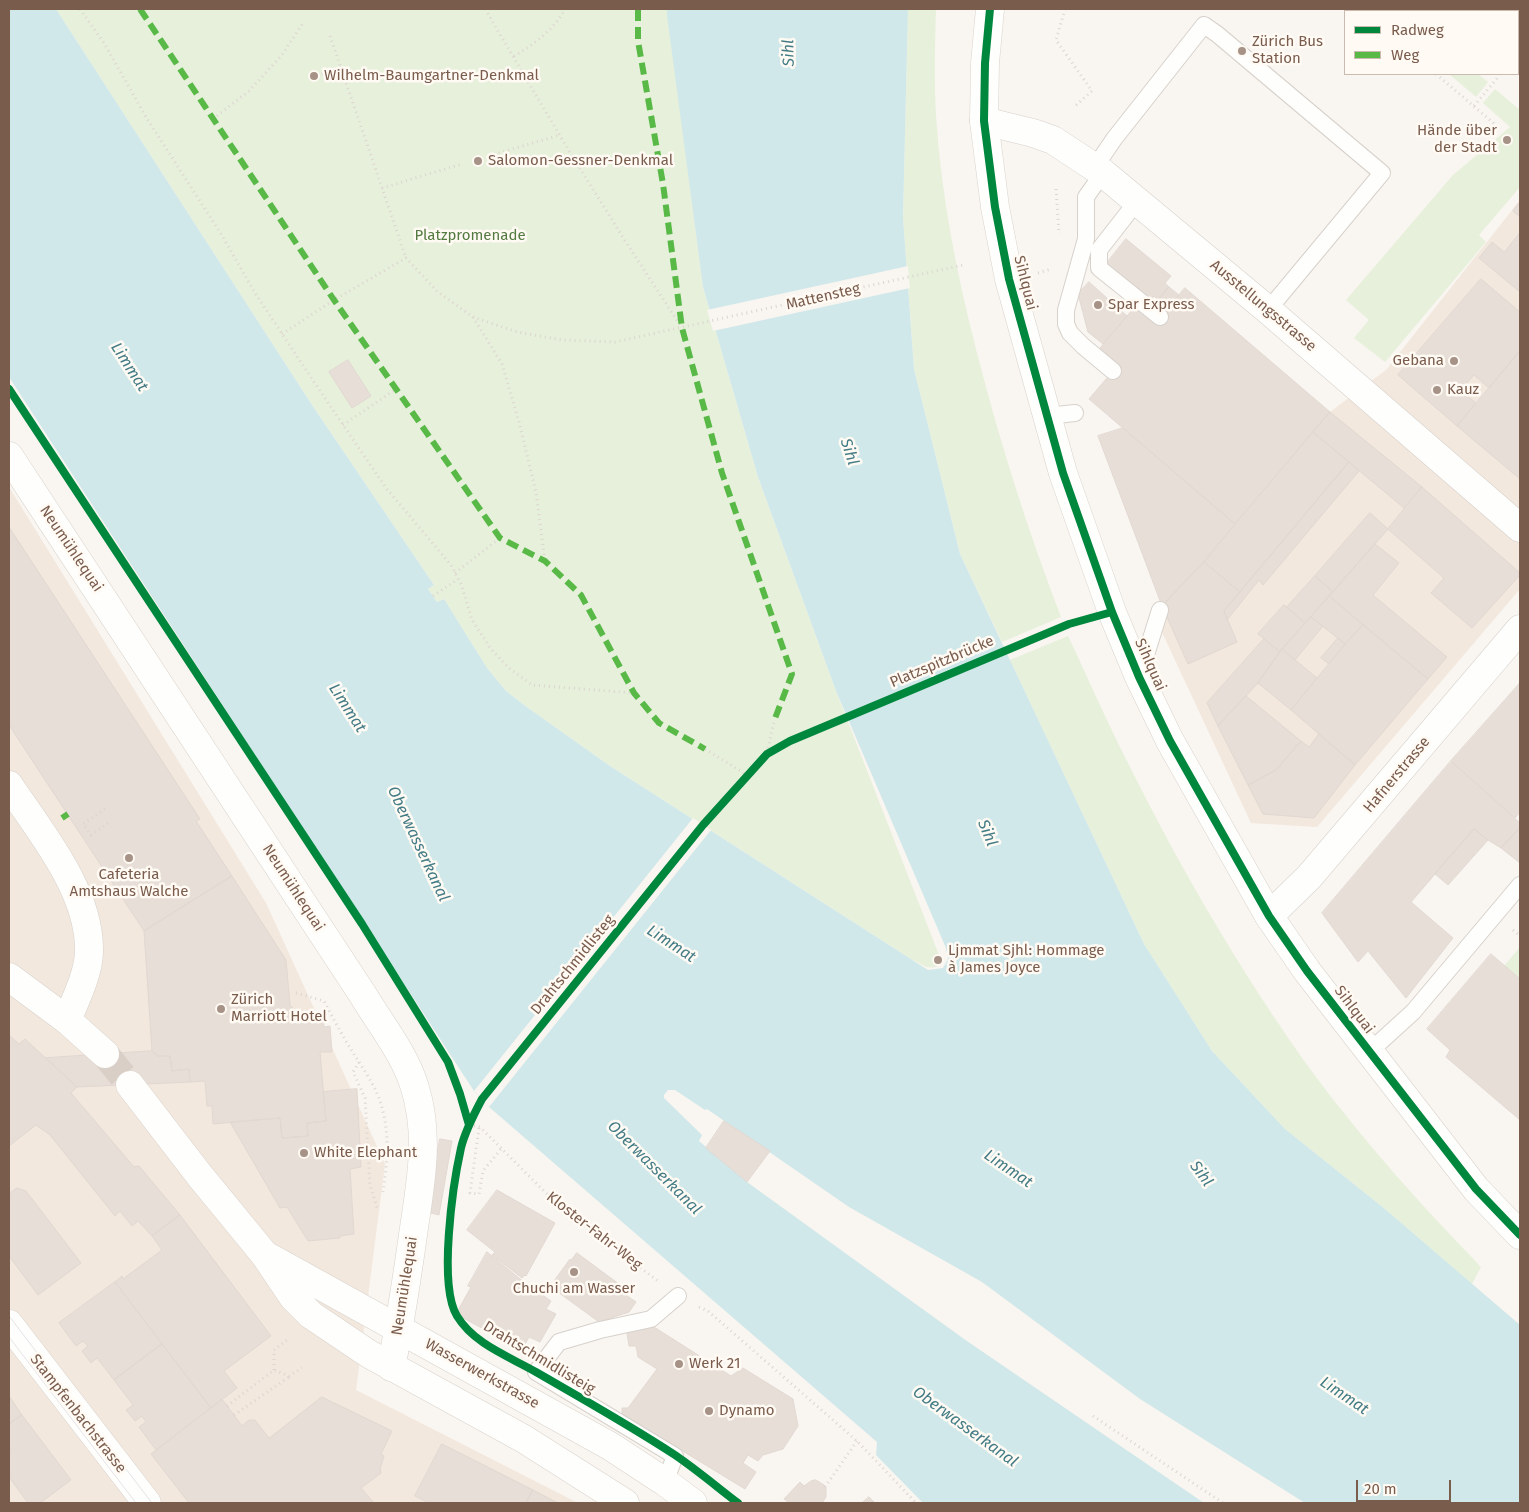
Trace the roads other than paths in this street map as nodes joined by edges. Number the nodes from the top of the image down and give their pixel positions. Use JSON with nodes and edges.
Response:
{"nodes":[{"id":1,"x":990,"y":9,"type":"edge"},
{"id":2,"x":984,"y":121,"type":"junction"},
{"id":3,"x":1099,"y":170,"type":"junction"},
{"id":4,"x":1138,"y":200,"type":"junction"},
{"id":5,"x":1268,"y":310,"type":"junction"},
{"id":6,"x":1160,"y":317,"type":"dead end"},
{"id":7,"x":1113,"y":371,"type":"dead end"},
{"id":8,"x":1075,"y":413,"type":"dead end"},
{"id":9,"x":1047,"y":416,"type":"junction"},
{"id":10,"x":9,"y":456,"type":"edge"},
{"id":11,"x":1520,"y":528,"type":"edge"},
{"id":12,"x":1160,"y":610,"type":"dead end"},
{"id":13,"x":1520,"y":630,"type":"edge"},
{"id":14,"x":1139,"y":676,"type":"junction"},
{"id":15,"x":9,"y":785,"type":"edge"},
{"id":16,"x":1520,"y":885,"type":"edge"},
{"id":17,"x":1269,"y":916,"type":"junction"},
{"id":18,"x":9,"y":977,"type":"edge"},
{"id":19,"x":67,"y":1020,"type":"junction"},
{"id":20,"x":1369,"y":1052,"type":"junction"},
{"id":21,"x":105,"y":1054,"type":"tunnel mouth"},
{"id":22,"x":130,"y":1085,"type":"tunnel mouth"},
{"id":23,"x":1520,"y":1235,"type":"edge"},
{"id":24,"x":264,"y":1254,"type":"junction"},
{"id":25,"x":678,"y":1296,"type":"road end"},
{"id":26,"x":9,"y":1324,"type":"edge"},
{"id":27,"x":400,"y":1328,"type":"junction"},
{"id":28,"x":391,"y":1366,"type":"junction"},
{"id":29,"x":665,"y":1482,"type":"junction"},
{"id":30,"x":147,"y":1503,"type":"edge"},
{"id":31,"x":625,"y":1503,"type":"edge"},
{"id":32,"x":694,"y":1503,"type":"edge"}],
"edges":[{"from":1,"to":2,"type":"street","name":"Sihlquai"},
{"from":2,"to":3,"type":"street","name":"Ausstellungsstrasse"},
{"from":2,"to":9,"type":"street","name":"Sihlquai"},
{"from":3,"to":4,"type":"street","name":"Ausstellungsstrasse"},
{"from":3,"to":5,"type":"lane"},
{"from":3,"to":7,"type":"lane"},
{"from":4,"to":5,"type":"street","name":"Ausstellungsstrasse"},
{"from":4,"to":6,"type":"lane"},
{"from":5,"to":11,"type":"street","name":"Ausstellungsstrasse"},
{"from":8,"to":9,"type":"lane"},
{"from":9,"to":14,"type":"street","name":"Sihlquai"},
{"from":10,"to":27,"type":"street","name":"Neumühlequai"},
{"from":12,"to":14,"type":"lane"},
{"from":13,"to":17,"type":"street","name":"Hafnerstrasse"},
{"from":14,"to":17,"type":"street","name":"Sihlquai"},
{"from":15,"to":19,"type":"street"},
{"from":16,"to":20,"type":"lane"},
{"from":17,"to":20,"type":"street","name":"Sihlquai"},
{"from":18,"to":19,"type":"street"},
{"from":19,"to":21,"type":"street"},
{"from":20,"to":23,"type":"street","name":"Sihlquai"},
{"from":22,"to":24,"type":"street","name":"Wasserwerkstrasse"},
{"from":24,"to":27,"type":"street","name":"Wasserwerkstrasse"},
{"from":24,"to":28,"type":"street","name":"Wasserwerkstrasse"},
{"from":25,"to":29,"type":"lane","name":"Drahtschmidlisteig"},
{"from":26,"to":30,"type":"street","name":"Stampfenbachstrasse"},
{"from":27,"to":28,"type":"street","name":"Neumühlequai"},
{"from":27,"to":29,"type":"street","name":"Wasserwerkstrasse"},
{"from":28,"to":31,"type":"street","name":"Wasserwerkstrasse"},
{"from":29,"to":32,"type":"street","name":"Wasserwerkstrasse"}]}
